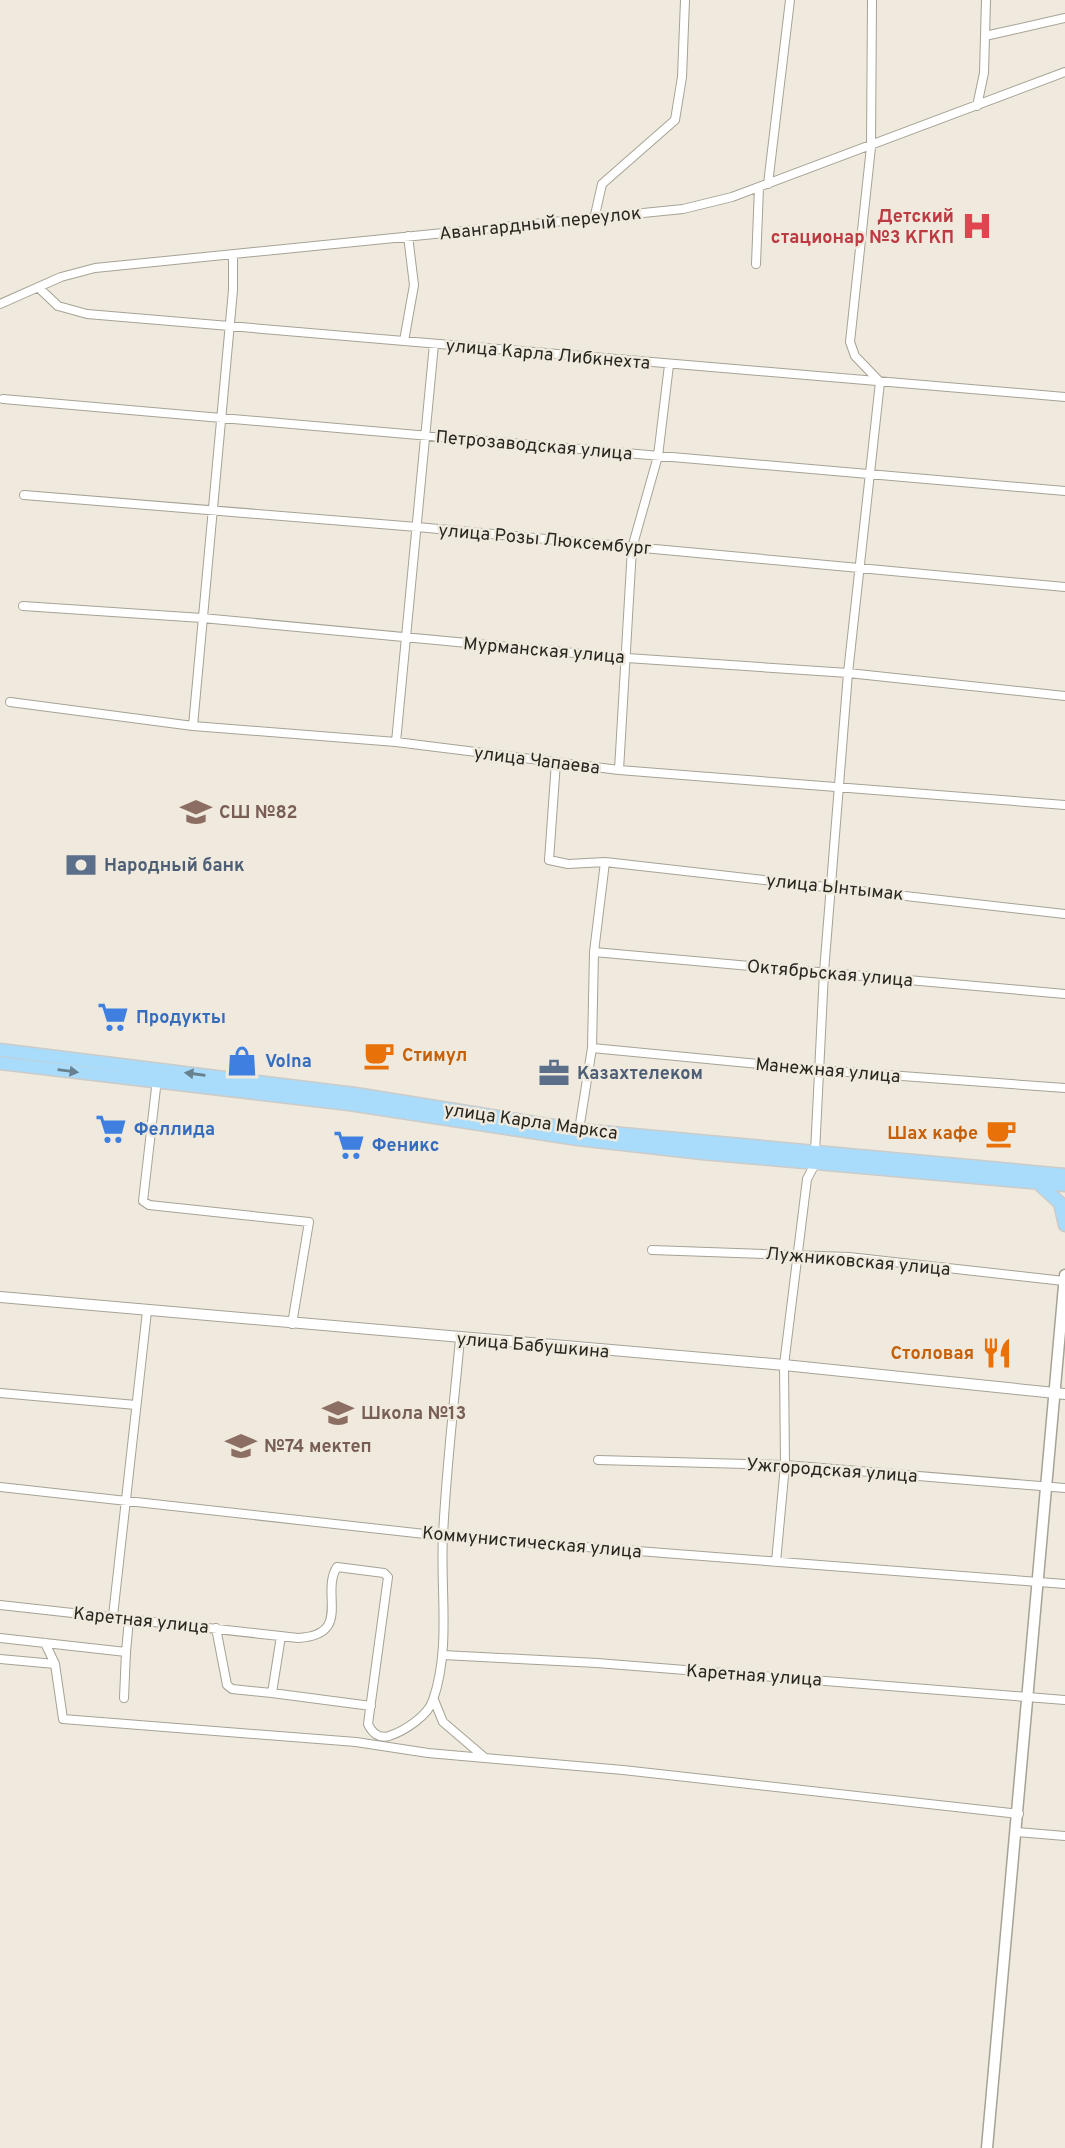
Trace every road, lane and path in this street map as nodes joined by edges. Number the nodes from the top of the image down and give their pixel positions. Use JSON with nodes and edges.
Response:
{"nodes":[{"id":1,"x":685,"y":0,"type":"edge"},
{"id":2,"x":790,"y":0,"type":"edge"},
{"id":3,"x":872,"y":0,"type":"edge"},
{"id":4,"x":986,"y":0,"type":"edge"},
{"id":5,"x":1065,"y":18,"type":"edge"},
{"id":6,"x":985,"y":36,"type":"junction"},
{"id":7,"x":1065,"y":72,"type":"edge"},
{"id":8,"x":977,"y":106,"type":"junction"},
{"id":9,"x":871,"y":147,"type":"junction"},
{"id":10,"x":764,"y":186,"type":"junction"},
{"id":11,"x":595,"y":215,"type":"junction"},
{"id":12,"x":408,"y":236,"type":"junction"},
{"id":13,"x":233,"y":256,"type":"junction"},
{"id":14,"x":757,"y":264,"type":"dead end"},
{"id":15,"x":39,"y":288,"type":"junction"},
{"id":16,"x":0,"y":304,"type":"edge"},
{"id":17,"x":228,"y":326,"type":"junction"},
{"id":18,"x":404,"y":341,"type":"junction"},
{"id":19,"x":434,"y":344,"type":"junction"},
{"id":20,"x":669,"y":365,"type":"junction"},
{"id":21,"x":880,"y":382,"type":"junction"},
{"id":22,"x":1065,"y":397,"type":"edge"},
{"id":23,"x":3,"y":399,"type":"dead end"},
{"id":24,"x":220,"y":418,"type":"junction"},
{"id":25,"x":425,"y":435,"type":"junction"},
{"id":26,"x":658,"y":456,"type":"junction"},
{"id":27,"x":870,"y":472,"type":"junction"},
{"id":28,"x":1065,"y":491,"type":"edge"},
{"id":29,"x":24,"y":495,"type":"dead end"},
{"id":30,"x":211,"y":509,"type":"junction"},
{"id":31,"x":417,"y":527,"type":"junction"},
{"id":32,"x":632,"y":548,"type":"junction"},
{"id":33,"x":859,"y":567,"type":"junction"},
{"id":34,"x":1065,"y":587,"type":"edge"},
{"id":35,"x":23,"y":606,"type":"dead end"},
{"id":36,"x":202,"y":618,"type":"junction"},
{"id":37,"x":406,"y":638,"type":"junction"},
{"id":38,"x":626,"y":658,"type":"junction"},
{"id":39,"x":848,"y":673,"type":"junction"},
{"id":40,"x":1065,"y":696,"type":"edge"},
{"id":41,"x":10,"y":702,"type":"dead end"},
{"id":42,"x":194,"y":726,"type":"junction"},
{"id":43,"x":396,"y":742,"type":"junction"},
{"id":44,"x":556,"y":762,"type":"junction"},
{"id":45,"x":620,"y":770,"type":"junction"},
{"id":46,"x":840,"y":789,"type":"junction"},
{"id":47,"x":1065,"y":805,"type":"edge"},
{"id":48,"x":605,"y":862,"type":"junction"},
{"id":49,"x":832,"y":886,"type":"junction"},
{"id":50,"x":1065,"y":914,"type":"edge"},
{"id":51,"x":594,"y":952,"type":"junction"},
{"id":52,"x":824,"y":972,"type":"junction"},
{"id":53,"x":1065,"y":994,"type":"edge"},
{"id":54,"x":592,"y":1048,"type":"junction"},
{"id":55,"x":0,"y":1050,"type":"edge"},
{"id":56,"x":0,"y":1063,"type":"edge"},
{"id":57,"x":820,"y":1070,"type":"junction"},
{"id":58,"x":158,"y":1076,"type":"junction"},
{"id":59,"x":1065,"y":1088,"type":"edge"},
{"id":60,"x":579,"y":1130,"type":"junction"},
{"id":61,"x":815,"y":1158,"type":"junction"},
{"id":62,"x":1065,"y":1175,"type":"edge"},
{"id":63,"x":1037,"y":1183,"type":"junction"},
{"id":64,"x":1065,"y":1185,"type":"edge"},
{"id":65,"x":1065,"y":1225,"type":"edge"},
{"id":66,"x":652,"y":1250,"type":"dead end"},
{"id":67,"x":797,"y":1254,"type":"junction"},
{"id":68,"x":1065,"y":1275,"type":"edge"},
{"id":69,"x":1064,"y":1281,"type":"edge"},
{"id":70,"x":0,"y":1297,"type":"edge"},
{"id":71,"x":147,"y":1311,"type":"junction"},
{"id":72,"x":292,"y":1324,"type":"junction"},
{"id":73,"x":460,"y":1339,"type":"junction"},
{"id":74,"x":784,"y":1365,"type":"junction"},
{"id":75,"x":0,"y":1393,"type":"edge"},
{"id":76,"x":1060,"y":1394,"type":"edge"},
{"id":77,"x":136,"y":1405,"type":"junction"},
{"id":78,"x":598,"y":1460,"type":"dead end"},
{"id":79,"x":785,"y":1465,"type":"junction"},
{"id":80,"x":1048,"y":1486,"type":"junction"},
{"id":81,"x":0,"y":1487,"type":"edge"},
{"id":82,"x":1065,"y":1488,"type":"edge"},
{"id":83,"x":124,"y":1501,"type":"junction"},
{"id":84,"x":443,"y":1536,"type":"junction"},
{"id":85,"x":776,"y":1562,"type":"junction"},
{"id":86,"x":1038,"y":1581,"type":"junction"},
{"id":87,"x":1065,"y":1584,"type":"edge"},
{"id":88,"x":0,"y":1605,"type":"edge"},
{"id":89,"x":113,"y":1616,"type":"junction"},
{"id":90,"x":129,"y":1619,"type":"junction"},
{"id":91,"x":216,"y":1628,"type":"junction"},
{"id":92,"x":281,"y":1636,"type":"junction"},
{"id":93,"x":0,"y":1638,"type":"edge"},
{"id":94,"x":45,"y":1643,"type":"junction"},
{"id":95,"x":126,"y":1652,"type":"junction"},
{"id":96,"x":443,"y":1655,"type":"junction"},
{"id":97,"x":0,"y":1659,"type":"edge"},
{"id":98,"x":55,"y":1664,"type":"junction"},
{"id":99,"x":272,"y":1693,"type":"junction"},
{"id":100,"x":1026,"y":1696,"type":"junction"},
{"id":101,"x":124,"y":1698,"type":"dead end"},
{"id":102,"x":434,"y":1700,"type":"junction"},
{"id":103,"x":1065,"y":1700,"type":"edge"},
{"id":104,"x":371,"y":1706,"type":"junction"},
{"id":105,"x":379,"y":1741,"type":"junction"},
{"id":106,"x":484,"y":1757,"type":"junction"},
{"id":107,"x":1019,"y":1814,"type":"junction"},
{"id":108,"x":1017,"y":1832,"type":"junction"},
{"id":109,"x":1065,"y":1836,"type":"edge"},
{"id":110,"x":988,"y":2148,"type":"edge"}],
"edges":[{"from":1,"to":11,"type":"street"},
{"from":2,"to":10,"type":"street"},
{"from":3,"to":9,"type":"street"},
{"from":4,"to":6,"type":"street"},
{"from":5,"to":6,"type":"street"},
{"from":6,"to":8,"type":"street"},
{"from":7,"to":8,"type":"street","name":"Авангардный переулок"},
{"from":8,"to":9,"type":"street","name":"Авангардный переулок"},
{"from":9,"to":10,"type":"street","name":"Авангардный переулок"},
{"from":9,"to":21,"type":"street"},
{"from":10,"to":11,"type":"street","name":"Авангардный переулок"},
{"from":10,"to":14,"type":"street"},
{"from":11,"to":12,"type":"street","name":"Авангардный переулок"},
{"from":12,"to":13,"type":"street","name":"Авангардный переулок"},
{"from":12,"to":18,"type":"street"},
{"from":13,"to":15,"type":"street","name":"Авангардный переулок"},
{"from":13,"to":17,"type":"street"},
{"from":15,"to":16,"type":"street","name":"Авангардный переулок"},
{"from":15,"to":17,"type":"street","name":"улица Карла Либкнехта"},
{"from":17,"to":18,"type":"street","name":"улица Карла Либкнехта"},
{"from":17,"to":24,"type":"street"},
{"from":18,"to":19,"type":"street","name":"улица Карла Либкнехта"},
{"from":19,"to":20,"type":"street","name":"улица Карла Либкнехта"},
{"from":19,"to":25,"type":"street"},
{"from":20,"to":21,"type":"street","name":"улица Карла Либкнехта"},
{"from":20,"to":26,"type":"street"},
{"from":21,"to":22,"type":"street","name":"улица Карла Либкнехта"},
{"from":21,"to":27,"type":"street"},
{"from":23,"to":24,"type":"street","name":"Петрозаводская улица"},
{"from":24,"to":25,"type":"street","name":"Петрозаводская улица"},
{"from":24,"to":30,"type":"street"},
{"from":25,"to":26,"type":"street","name":"Петрозаводская улица"},
{"from":25,"to":31,"type":"street"},
{"from":26,"to":27,"type":"street","name":"Петрозаводская улица"},
{"from":26,"to":32,"type":"street"},
{"from":27,"to":28,"type":"street","name":"Петрозаводская улица"},
{"from":27,"to":33,"type":"street"},
{"from":29,"to":30,"type":"street","name":"улица Розы Люксембург"},
{"from":30,"to":31,"type":"street","name":"улица Розы Люксембург"},
{"from":30,"to":36,"type":"street"},
{"from":31,"to":32,"type":"street","name":"улица Розы Люксембург"},
{"from":31,"to":37,"type":"street"},
{"from":32,"to":33,"type":"street","name":"улица Розы Люксембург"},
{"from":32,"to":38,"type":"street"},
{"from":33,"to":34,"type":"street","name":"улица Розы Люксембург"},
{"from":33,"to":39,"type":"street"},
{"from":35,"to":36,"type":"street","name":"Мурманская улица"},
{"from":36,"to":37,"type":"street","name":"Мурманская улица"},
{"from":36,"to":42,"type":"street"},
{"from":37,"to":38,"type":"street","name":"Мурманская улица"},
{"from":37,"to":43,"type":"street"},
{"from":38,"to":39,"type":"street","name":"Мурманская улица"},
{"from":38,"to":45,"type":"street"},
{"from":39,"to":40,"type":"street","name":"Мурманская улица"},
{"from":39,"to":46,"type":"street"},
{"from":41,"to":42,"type":"street","name":"улица Чапаева"},
{"from":42,"to":43,"type":"street","name":"улица Чапаева"},
{"from":43,"to":44,"type":"street","name":"улица Чапаева"},
{"from":44,"to":45,"type":"street","name":"улица Чапаева"},
{"from":44,"to":48,"type":"street","name":"улица Ынтымак"},
{"from":45,"to":46,"type":"street","name":"улица Чапаева"},
{"from":46,"to":47,"type":"street","name":"улица Чапаева"},
{"from":46,"to":49,"type":"street"},
{"from":48,"to":49,"type":"street","name":"улица Ынтымак"},
{"from":48,"to":51,"type":"street"},
{"from":49,"to":50,"type":"street","name":"улица Ынтымак"},
{"from":49,"to":52,"type":"street"},
{"from":51,"to":52,"type":"street","name":"Октябрьская улица"},
{"from":51,"to":54,"type":"street"},
{"from":52,"to":53,"type":"street","name":"Октябрьская улица"},
{"from":52,"to":57,"type":"street"},
{"from":54,"to":57,"type":"street","name":"Манежная улица"},
{"from":54,"to":60,"type":"street"},
{"from":55,"to":58,"type":"main road","name":"улица Карла Маркса"},
{"from":56,"to":58,"type":"main road","name":"улица Карла Маркса","one_way":true},
{"from":57,"to":59,"type":"street","name":"Манежная улица"},
{"from":57,"to":61,"type":"street"},
{"from":60,"to":58,"type":"main road","name":"улица Карла Маркса","one_way":true},
{"from":58,"to":61,"type":"main road","name":"улица Карла Маркса"},
{"from":58,"to":72,"type":"street"},
{"from":60,"to":61,"type":"main road","name":"улица Карла Маркса"},
{"from":61,"to":62,"type":"main road","name":"улица Карла Маркса"},
{"from":61,"to":63,"type":"main road","name":"улица Карла Маркса"},
{"from":61,"to":67,"type":"street"},
{"from":63,"to":64,"type":"main road","name":"улица Карла Маркса"},
{"from":63,"to":65,"type":"main road"},
{"from":66,"to":67,"type":"street","name":"Лужниковская улица"},
{"from":67,"to":69,"type":"street","name":"Лужниковская улица"},
{"from":67,"to":74,"type":"street"},
{"from":68,"to":69,"type":"main road"},
{"from":69,"to":76,"type":"main road"},
{"from":70,"to":71,"type":"street","name":"улица Бабушкина"},
{"from":71,"to":72,"type":"street","name":"улица Бабушкина"},
{"from":71,"to":77,"type":"street"},
{"from":72,"to":73,"type":"street","name":"улица Бабушкина"},
{"from":73,"to":74,"type":"street","name":"улица Бабушкина"},
{"from":73,"to":84,"type":"street"},
{"from":74,"to":76,"type":"street","name":"улица Бабушкина"},
{"from":74,"to":79,"type":"street"},
{"from":75,"to":77,"type":"street"},
{"from":76,"to":80,"type":"main road"},
{"from":77,"to":83,"type":"street"},
{"from":78,"to":79,"type":"street","name":"Ужгородская улица"},
{"from":79,"to":80,"type":"street","name":"Ужгородская улица"},
{"from":79,"to":85,"type":"street"},
{"from":80,"to":82,"type":"street","name":"Ужгородская улица"},
{"from":80,"to":86,"type":"main road"},
{"from":81,"to":83,"type":"street","name":"Коммунистическая улица"},
{"from":83,"to":84,"type":"street","name":"Коммунистическая улица"},
{"from":83,"to":89,"type":"street"},
{"from":84,"to":85,"type":"street","name":"Коммунистическая улица"},
{"from":84,"to":96,"type":"street"},
{"from":85,"to":86,"type":"street","name":"Коммунистическая улица"},
{"from":86,"to":87,"type":"street","name":"Коммунистическая улица"},
{"from":86,"to":100,"type":"main road"},
{"from":88,"to":89,"type":"street","name":"Каретная улица"},
{"from":89,"to":90,"type":"street","name":"Каретная улица"},
{"from":90,"to":91,"type":"street","name":"Каретная улица"},
{"from":90,"to":95,"type":"street"},
{"from":91,"to":92,"type":"street","name":"Каретная улица"},
{"from":91,"to":99,"type":"street"},
{"from":92,"to":99,"type":"street"},
{"from":92,"to":104,"type":"street","name":"Каретная улица"},
{"from":93,"to":94,"type":"street"},
{"from":94,"to":95,"type":"street"},
{"from":94,"to":98,"type":"street"},
{"from":95,"to":101,"type":"street"},
{"from":96,"to":100,"type":"street","name":"Каретная улица"},
{"from":96,"to":102,"type":"street"},
{"from":97,"to":98,"type":"street"},
{"from":98,"to":105,"type":"street"},
{"from":99,"to":104,"type":"street"},
{"from":100,"to":103,"type":"street","name":"Каретная улица"},
{"from":100,"to":107,"type":"main road"},
{"from":102,"to":105,"type":"street"},
{"from":102,"to":106,"type":"street"},
{"from":104,"to":105,"type":"street"},
{"from":105,"to":106,"type":"street"},
{"from":106,"to":107,"type":"street"},
{"from":107,"to":108,"type":"main road"},
{"from":108,"to":109,"type":"street"},
{"from":108,"to":110,"type":"main road"}]}
